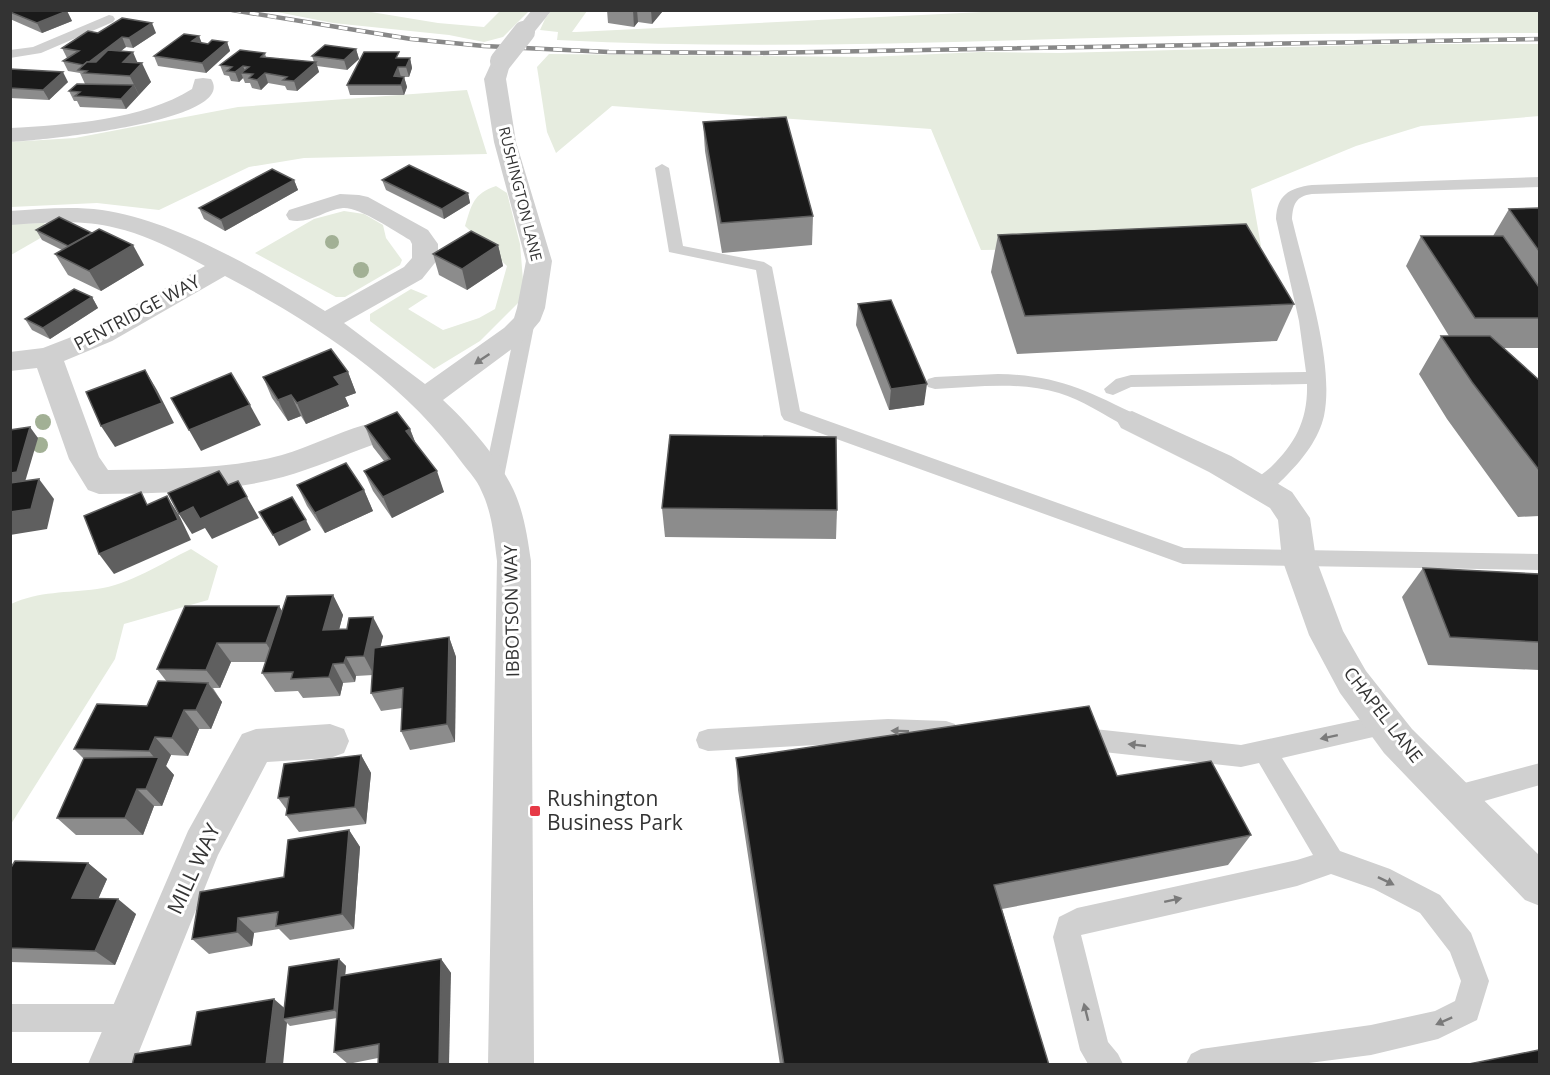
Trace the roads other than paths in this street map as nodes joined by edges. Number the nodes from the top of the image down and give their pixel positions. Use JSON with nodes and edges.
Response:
{"nodes":[{"id":1,"x":543,"y":10,"type":"edge"},
{"id":2,"x":110,"y":19,"type":"dead end"},
{"id":3,"x":10,"y":54,"type":"edge"},
{"id":4,"x":202,"y":84,"type":"dead end"},
{"id":5,"x":10,"y":135,"type":"edge"},
{"id":6,"x":662,"y":168,"type":"dead end"},
{"id":7,"x":1539,"y":182,"type":"edge"},
{"id":8,"x":298,"y":215,"type":"dead end"},
{"id":9,"x":10,"y":218,"type":"edge"},
{"id":10,"x":225,"y":265,"type":"junction"},
{"id":11,"x":526,"y":321,"type":"junction"},
{"id":12,"x":324,"y":323,"type":"junction"},
{"id":13,"x":48,"y":357,"type":"junction"},
{"id":14,"x":10,"y":362,"type":"edge"},
{"id":15,"x":1317,"y":378,"type":"junction"},
{"id":16,"x":935,"y":383,"type":"dead end"},
{"id":17,"x":1113,"y":389,"type":"dead end"},
{"id":18,"x":424,"y":399,"type":"junction"},
{"id":19,"x":1132,"y":421,"type":"joint"},
{"id":20,"x":364,"y":436,"type":"edge"},
{"id":21,"x":493,"y":482,"type":"junction"},
{"id":22,"x":1261,"y":486,"type":"junction"},
{"id":23,"x":1299,"y":559,"type":"junction"},
{"id":24,"x":1539,"y":562,"type":"edge"},
{"id":25,"x":1386,"y":725,"type":"junction"},
{"id":26,"x":970,"y":732,"type":"edge"},
{"id":27,"x":1053,"y":736,"type":"edge"},
{"id":28,"x":708,"y":740,"type":"dead end"},
{"id":29,"x":330,"y":741,"type":"dead end"},
{"id":30,"x":1264,"y":750,"type":"junction"},
{"id":31,"x":1539,"y":774,"type":"edge"},
{"id":32,"x":1453,"y":798,"type":"junction"},
{"id":33,"x":1331,"y":861,"type":"junction"},
{"id":34,"x":1539,"y":886,"type":"edge"},
{"id":35,"x":10,"y":1018,"type":"edge"},
{"id":36,"x":129,"y":1018,"type":"junction"},
{"id":37,"x":111,"y":1065,"type":"edge"},
{"id":38,"x":511,"y":1065,"type":"edge"},
{"id":39,"x":1108,"y":1065,"type":"edge"},
{"id":40,"x":1201,"y":1065,"type":"edge"}],
"edges":[{"from":1,"to":11,"type":"street","name":"RUSHINGTON LANE","bridge":true},
{"from":2,"to":3,"type":"lane"},
{"from":4,"to":5,"type":"street"},
{"from":6,"to":23,"type":"lane"},
{"from":7,"to":15,"type":"lane"},
{"from":8,"to":12,"type":"street"},
{"from":9,"to":10,"type":"street","name":"IBBOTSON WAY"},
{"from":10,"to":12,"type":"street","name":"IBBOTSON WAY"},
{"from":10,"to":13,"type":"street","name":"PENTRIDGE WAY"},
{"from":11,"to":18,"type":"street","one_way":true},
{"from":11,"to":21,"type":"lane","name":"RUSHINGTON LANE"},
{"from":12,"to":18,"type":"street","name":"IBBOTSON WAY"},
{"from":13,"to":14,"type":"street","name":"PENTRIDGE WAY"},
{"from":13,"to":20,"type":"street"},
{"from":15,"to":17,"type":"lane"},
{"from":15,"to":22,"type":"lane"},
{"from":16,"to":19,"type":"lane"},
{"from":18,"to":21,"type":"street","name":"IBBOTSON WAY"},
{"from":19,"to":22,"type":"street","name":"CHAPEL LANE"},
{"from":21,"to":38,"type":"street","name":"IBBOTSON WAY"},
{"from":22,"to":23,"type":"street","name":"CHAPEL LANE"},
{"from":23,"to":24,"type":"lane"},
{"from":23,"to":25,"type":"street","name":"CHAPEL LANE"},
{"from":25,"to":30,"type":"lane","one_way":true},
{"from":25,"to":32,"type":"street","name":"CHAPEL LANE"},
{"from":26,"to":28,"type":"lane","one_way":true},
{"from":30,"to":27,"type":"lane","one_way":true},
{"from":29,"to":36,"type":"street","name":"MILL WAY"},
{"from":30,"to":33,"type":"lane"},
{"from":31,"to":32,"type":"lane"},
{"from":32,"to":34,"type":"street","name":"CHAPEL LANE"},
{"from":39,"to":33,"type":"lane","one_way":true},
{"from":33,"to":40,"type":"lane","one_way":true},
{"from":35,"to":36,"type":"lane"},
{"from":36,"to":37,"type":"street","name":"MILL WAY"}]}
